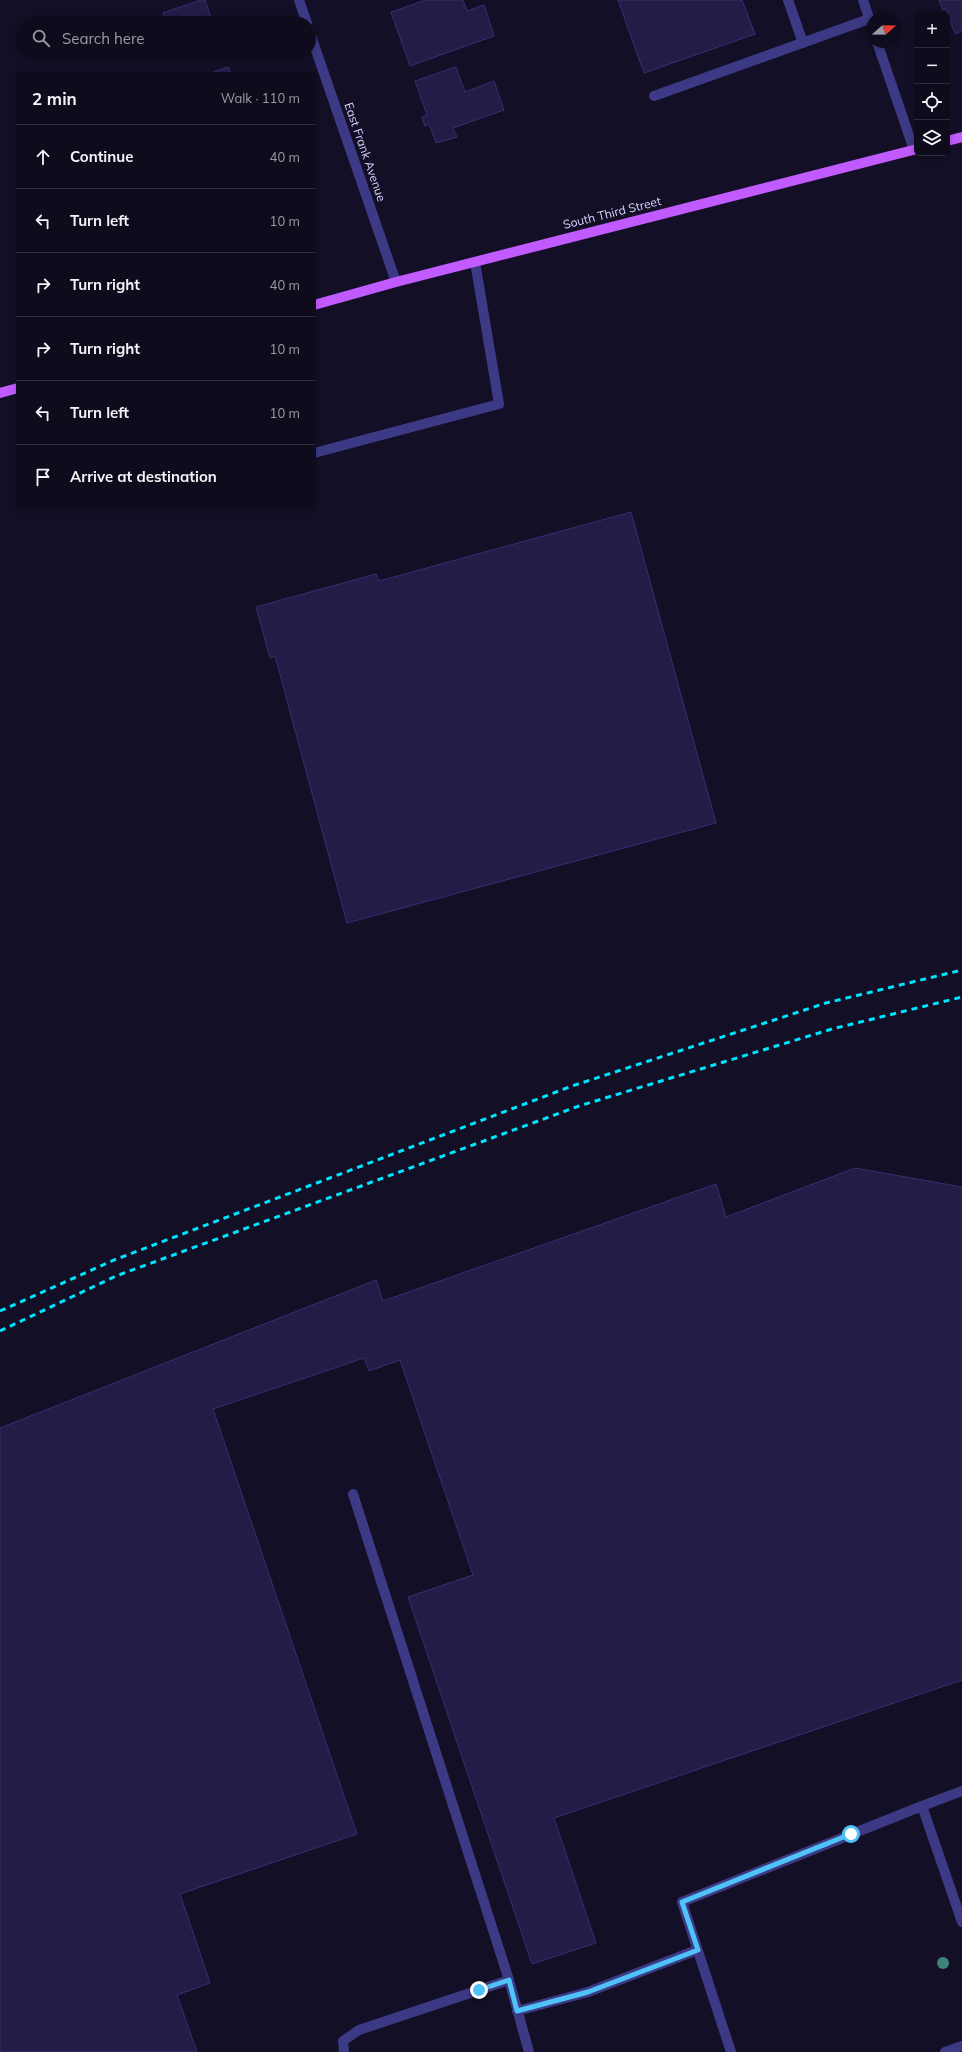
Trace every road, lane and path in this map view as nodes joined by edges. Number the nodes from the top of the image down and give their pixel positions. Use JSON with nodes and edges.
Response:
{"nodes":[{"id":1,"x":299,"y":0,"type":"edge"},
{"id":2,"x":788,"y":0,"type":"edge"},
{"id":3,"x":863,"y":0,"type":"edge"},
{"id":4,"x":867,"y":12,"type":"edge"},
{"id":5,"x":305,"y":16,"type":"edge"},
{"id":6,"x":866,"y":24,"type":"edge"},
{"id":7,"x":802,"y":43,"type":"junction"},
{"id":8,"x":879,"y":48,"type":"edge"},
{"id":9,"x":316,"y":50,"type":"edge"},
{"id":10,"x":654,"y":96,"type":"dead end"},
{"id":11,"x":962,"y":137,"type":"edge"},
{"id":12,"x":950,"y":140,"type":"edge"},
{"id":13,"x":914,"y":146,"type":"edge"},
{"id":14,"x":914,"y":149,"type":"edge"},
{"id":15,"x":475,"y":262,"type":"junction"},
{"id":16,"x":396,"y":282,"type":"junction"},
{"id":17,"x":316,"y":304,"type":"edge"},
{"id":18,"x":16,"y":389,"type":"edge"},
{"id":19,"x":0,"y":393,"type":"edge"},
{"id":20,"x":316,"y":452,"type":"edge"},
{"id":21,"x":353,"y":1494,"type":"dead end"},
{"id":22,"x":962,"y":1791,"type":"edge"},
{"id":23,"x":922,"y":1806,"type":"junction"},
{"id":24,"x":962,"y":1922,"type":"edge"},
{"id":25,"x":698,"y":1950,"type":"junction"},
{"id":26,"x":509,"y":1980,"type":"junction"},
{"id":27,"x":517,"y":2011,"type":"junction"},
{"id":28,"x":962,"y":2046,"type":"edge"},
{"id":29,"x":344,"y":2052,"type":"edge"},
{"id":30,"x":528,"y":2052,"type":"edge"},
{"id":31,"x":731,"y":2052,"type":"edge"},
{"id":32,"x":946,"y":2052,"type":"edge"}],
"edges":[{"from":1,"to":5,"type":"street"},
{"from":2,"to":7,"type":"street"},
{"from":3,"to":4,"type":"street"},
{"from":6,"to":7,"type":"street"},
{"from":7,"to":10,"type":"street"},
{"from":8,"to":13,"type":"street"},
{"from":9,"to":16,"type":"street","name":"East Frank Avenue"},
{"from":11,"to":12,"type":"main road"},
{"from":14,"to":15,"type":"main road","name":"South Third Street"},
{"from":15,"to":16,"type":"main road","name":"South Third Street"},
{"from":15,"to":20,"type":"street"},
{"from":16,"to":17,"type":"main road","name":"South Third Street"},
{"from":18,"to":19,"type":"main road"},
{"from":21,"to":26,"type":"street"},
{"from":22,"to":23,"type":"street"},
{"from":23,"to":24,"type":"street"},
{"from":23,"to":25,"type":"street"},
{"from":25,"to":27,"type":"street"},
{"from":25,"to":31,"type":"street"},
{"from":26,"to":27,"type":"street"},
{"from":26,"to":29,"type":"street"},
{"from":27,"to":30,"type":"street"},
{"from":28,"to":32,"type":"street"}]}
